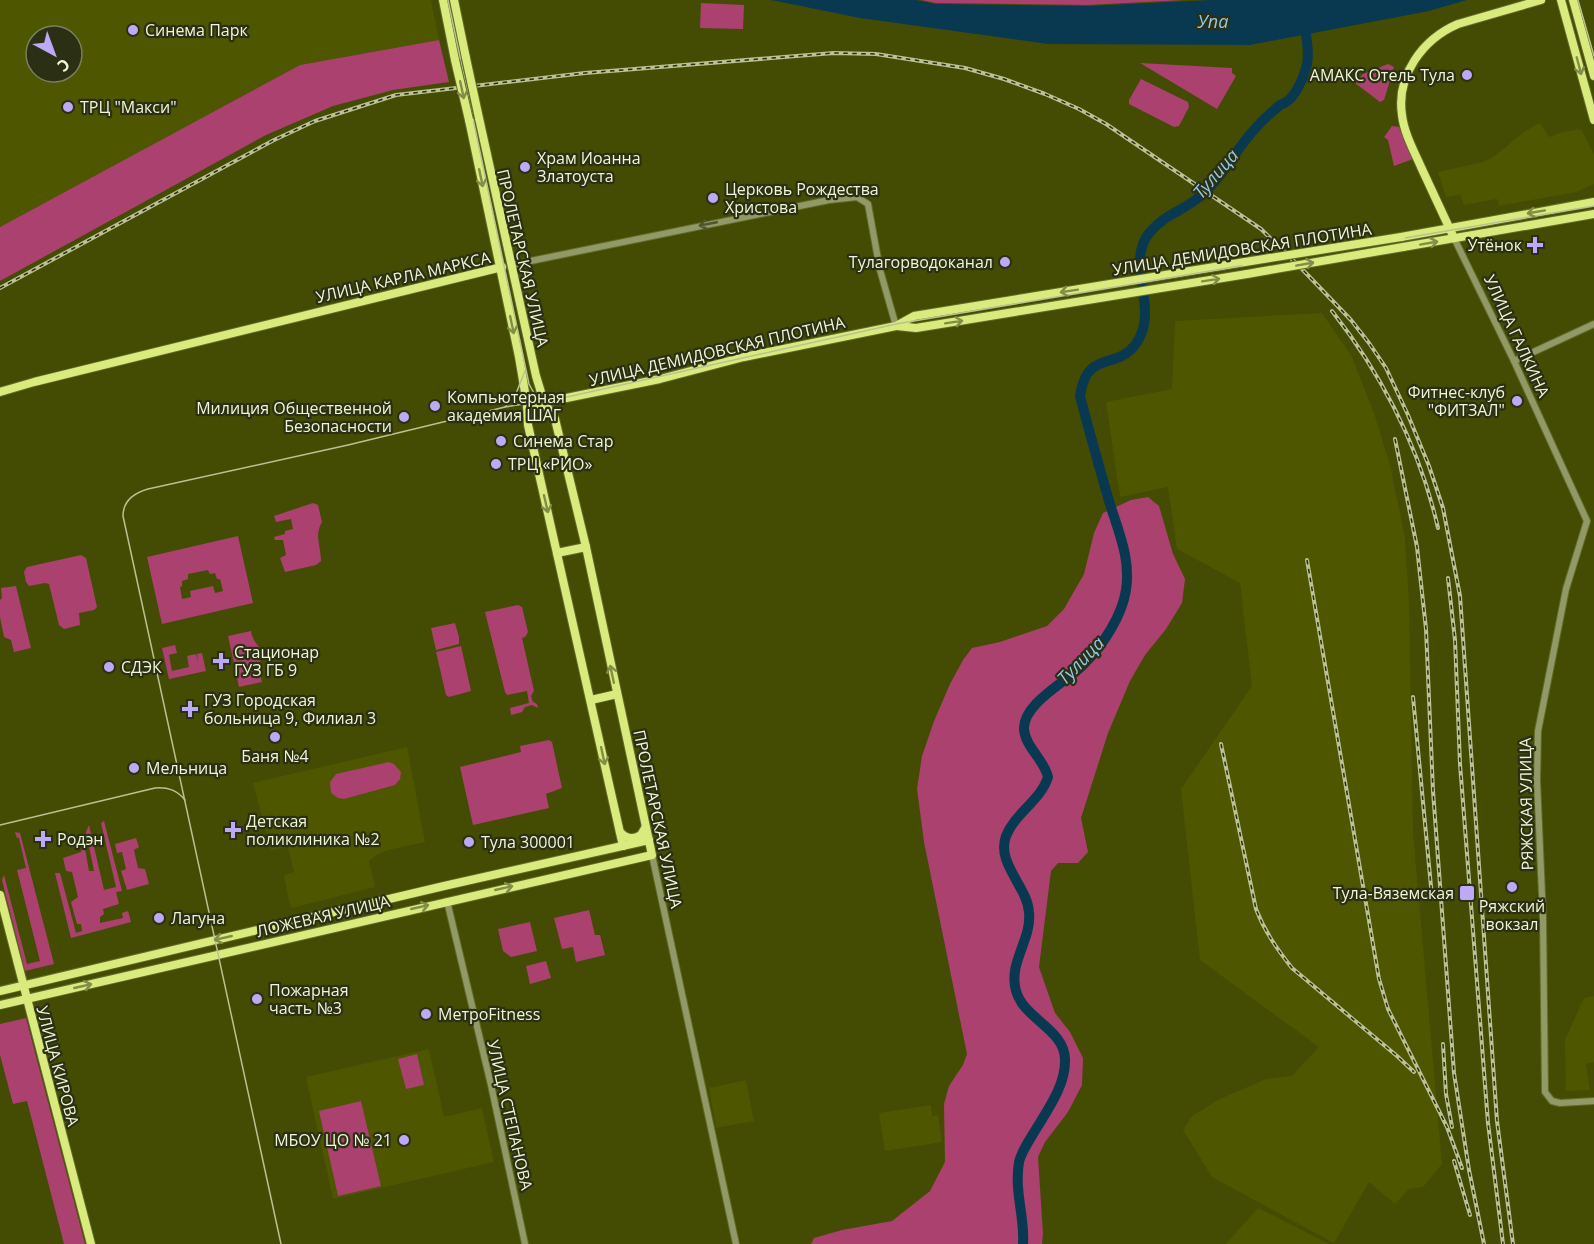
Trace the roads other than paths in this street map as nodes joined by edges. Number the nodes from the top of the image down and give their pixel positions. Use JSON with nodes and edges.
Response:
{"nodes":[{"id":1,"x":442,"y":0,"type":"edge"},
{"id":2,"x":454,"y":0,"type":"edge"},
{"id":3,"x":1541,"y":0,"type":"edge"},
{"id":4,"x":1561,"y":0,"type":"edge"},
{"id":5,"x":1573,"y":0,"type":"edge"},
{"id":6,"x":1594,"y":76,"type":"edge"},
{"id":7,"x":1594,"y":120,"type":"edge"},
{"id":8,"x":1594,"y":202,"type":"edge"},
{"id":9,"x":1594,"y":214,"type":"edge"},
{"id":10,"x":1450,"y":228,"type":"junction"},
{"id":11,"x":1454,"y":238,"type":"junction"},
{"id":12,"x":511,"y":265,"type":"junction"},
{"id":13,"x":500,"y":267,"type":"junction"},
{"id":14,"x":1024,"y":298,"type":"junction"},
{"id":15,"x":1032,"y":309,"type":"junction"},
{"id":16,"x":1594,"y":324,"type":"edge"},
{"id":17,"x":896,"y":326,"type":"junction"},
{"id":18,"x":1514,"y":361,"type":"junction"},
{"id":19,"x":0,"y":392,"type":"edge"},
{"id":20,"x":544,"y":402,"type":"junction"},
{"id":21,"x":527,"y":406,"type":"junction"},
{"id":22,"x":1587,"y":521,"type":"joint"},
{"id":23,"x":586,"y":547,"type":"junction"},
{"id":24,"x":557,"y":553,"type":"junction"},
{"id":25,"x":616,"y":694,"type":"junction"},
{"id":26,"x":591,"y":700,"type":"junction"},
{"id":27,"x":646,"y":826,"type":"junction"},
{"id":28,"x":620,"y":831,"type":"junction"},
{"id":29,"x":649,"y":840,"type":"junction"},
{"id":30,"x":623,"y":846,"type":"junction"},
{"id":31,"x":652,"y":855,"type":"junction"},
{"id":32,"x":444,"y":886,"type":"junction"},
{"id":33,"x":0,"y":895,"type":"edge"},
{"id":34,"x":447,"y":901,"type":"junction"},
{"id":35,"x":312,"y":918,"type":"junction"},
{"id":36,"x":315,"y":931,"type":"junction"},
{"id":37,"x":23,"y":986,"type":"junction"},
{"id":38,"x":0,"y":991,"type":"edge"},
{"id":39,"x":26,"y":999,"type":"junction"},
{"id":40,"x":0,"y":1005,"type":"edge"},
{"id":41,"x":1594,"y":1101,"type":"edge"},
{"id":42,"x":90,"y":1244,"type":"edge"},
{"id":43,"x":525,"y":1244,"type":"edge"},
{"id":44,"x":736,"y":1244,"type":"edge"}],
"edges":[{"from":1,"to":13,"type":"main road","name":"ПРОЛЕТАРСКАЯ УЛИЦА","one_way":true,"bridge":true},
{"from":2,"to":12,"type":"main road","name":"ПРОЛЕТАРСКАЯ УЛИЦА","bridge":true},
{"from":3,"to":10,"type":"main road","name":"УЛИЦА ГАЛКИНА"},
{"from":4,"to":7,"type":"main road","one_way":true},
{"from":5,"to":6,"type":"main road"},
{"from":8,"to":10,"type":"main road","name":"УЛИЦА ДЕМИДОВСКАЯ ПЛОТИНА","one_way":true},
{"from":9,"to":11,"type":"main road","name":"УЛИЦА ДЕМИДОВСКАЯ ПЛОТИНА"},
{"from":10,"to":11,"type":"main road","name":"УЛИЦА ГАЛКИНА"},
{"from":10,"to":14,"type":"main road","name":"УЛИЦА ДЕМИДОВСКАЯ ПЛОТИНА","one_way":true,"bridge":true},
{"from":15,"to":11,"type":"main road","name":"УЛИЦА ДЕМИДОВСКАЯ ПЛОТИНА","one_way":true,"bridge":true},
{"from":11,"to":18,"type":"street","name":"УЛИЦА ГАЛКИНА"},
{"from":12,"to":13,"type":"main road","name":"УЛИЦА КАРЛА МАРКСА"},
{"from":17,"to":12,"type":"street","name":"УЛИЦА КАРЛА МАРКСА","one_way":true},
{"from":12,"to":20,"type":"main road","name":"ПРОЛЕТАРСКАЯ УЛИЦА"},
{"from":13,"to":19,"type":"main road","name":"УЛИЦА КАРЛА МАРКСА"},
{"from":13,"to":21,"type":"main road","name":"ПРОЛЕТАРСКАЯ УЛИЦА","one_way":true},
{"from":14,"to":15,"type":"main road"},
{"from":14,"to":17,"type":"main road","name":"УЛИЦА ДЕМИДОВСКАЯ ПЛОТИНА"},
{"from":17,"to":15,"type":"main road","name":"УЛИЦА ДЕМИДОВСКАЯ ПЛОТИНА","one_way":true},
{"from":16,"to":18,"type":"street"},
{"from":17,"to":20,"type":"main road","name":"УЛИЦА ДЕМИДОВСКАЯ ПЛОТИНА"},
{"from":18,"to":22,"type":"street","name":"УЛИЦА ГАЛКИНА"},
{"from":20,"to":21,"type":"main road"},
{"from":20,"to":23,"type":"main road","name":"ПРОЛЕТАРСКАЯ УЛИЦА"},
{"from":21,"to":24,"type":"main road","name":"ПРОЛЕТАРСКАЯ УЛИЦА","one_way":true},
{"from":22,"to":41,"type":"street","name":"РЯЖСКАЯ УЛИЦА"},
{"from":23,"to":24,"type":"main road"},
{"from":25,"to":23,"type":"main road","name":"ПРОЛЕТАРСКАЯ УЛИЦА","one_way":true},
{"from":24,"to":26,"type":"main road","name":"ПРОЛЕТАРСКАЯ УЛИЦА"},
{"from":25,"to":26,"type":"main road"},
{"from":25,"to":27,"type":"main road","name":"ПРОЛЕТАРСКАЯ УЛИЦА"},
{"from":26,"to":28,"type":"main road","name":"ПРОЛЕТАРСКАЯ УЛИЦА","one_way":true},
{"from":27,"to":28,"type":"main road"},
{"from":27,"to":29,"type":"main road","name":"ПРОЛЕТАРСКАЯ УЛИЦА"},
{"from":28,"to":30,"type":"main road","name":"ПРОЛЕТАРСКАЯ УЛИЦА"},
{"from":29,"to":30,"type":"main road","name":"ЛОЖЕВАЯ УЛИЦА"},
{"from":29,"to":31,"type":"main road","name":"ПРОЛЕТАРСКАЯ УЛИЦА"},
{"from":30,"to":32,"type":"main road","name":"ЛОЖЕВАЯ УЛИЦА"},
{"from":34,"to":31,"type":"main road","name":"ЛОЖЕВАЯ УЛИЦА","one_way":true},
{"from":31,"to":44,"type":"street","name":"ПРОЛЕТАРСКАЯ УЛИЦА"},
{"from":32,"to":34,"type":"main road","name":"УЛИЦА СТЕПАНОВА"},
{"from":32,"to":35,"type":"main road","name":"ЛОЖЕВАЯ УЛИЦА"},
{"from":33,"to":37,"type":"main road","name":"УЛИЦА КИРОВА"},
{"from":36,"to":34,"type":"main road","name":"ЛОЖЕВАЯ УЛИЦА","one_way":true},
{"from":34,"to":43,"type":"street","name":"УЛИЦА СТЕПАНОВА"},
{"from":35,"to":36,"type":"main road"},
{"from":35,"to":37,"type":"main road","name":"ЛОЖЕВАЯ УЛИЦА","one_way":true},
{"from":39,"to":36,"type":"main road","name":"ЛОЖЕВАЯ УЛИЦА","one_way":true},
{"from":37,"to":38,"type":"main road","name":"ЛОЖЕВАЯ УЛИЦА"},
{"from":37,"to":39,"type":"main road","name":"УЛИЦА КИРОВА"},
{"from":39,"to":40,"type":"main road","name":"ЛОЖЕВАЯ УЛИЦА"},
{"from":39,"to":42,"type":"main road","name":"УЛИЦА КИРОВА"}]}
